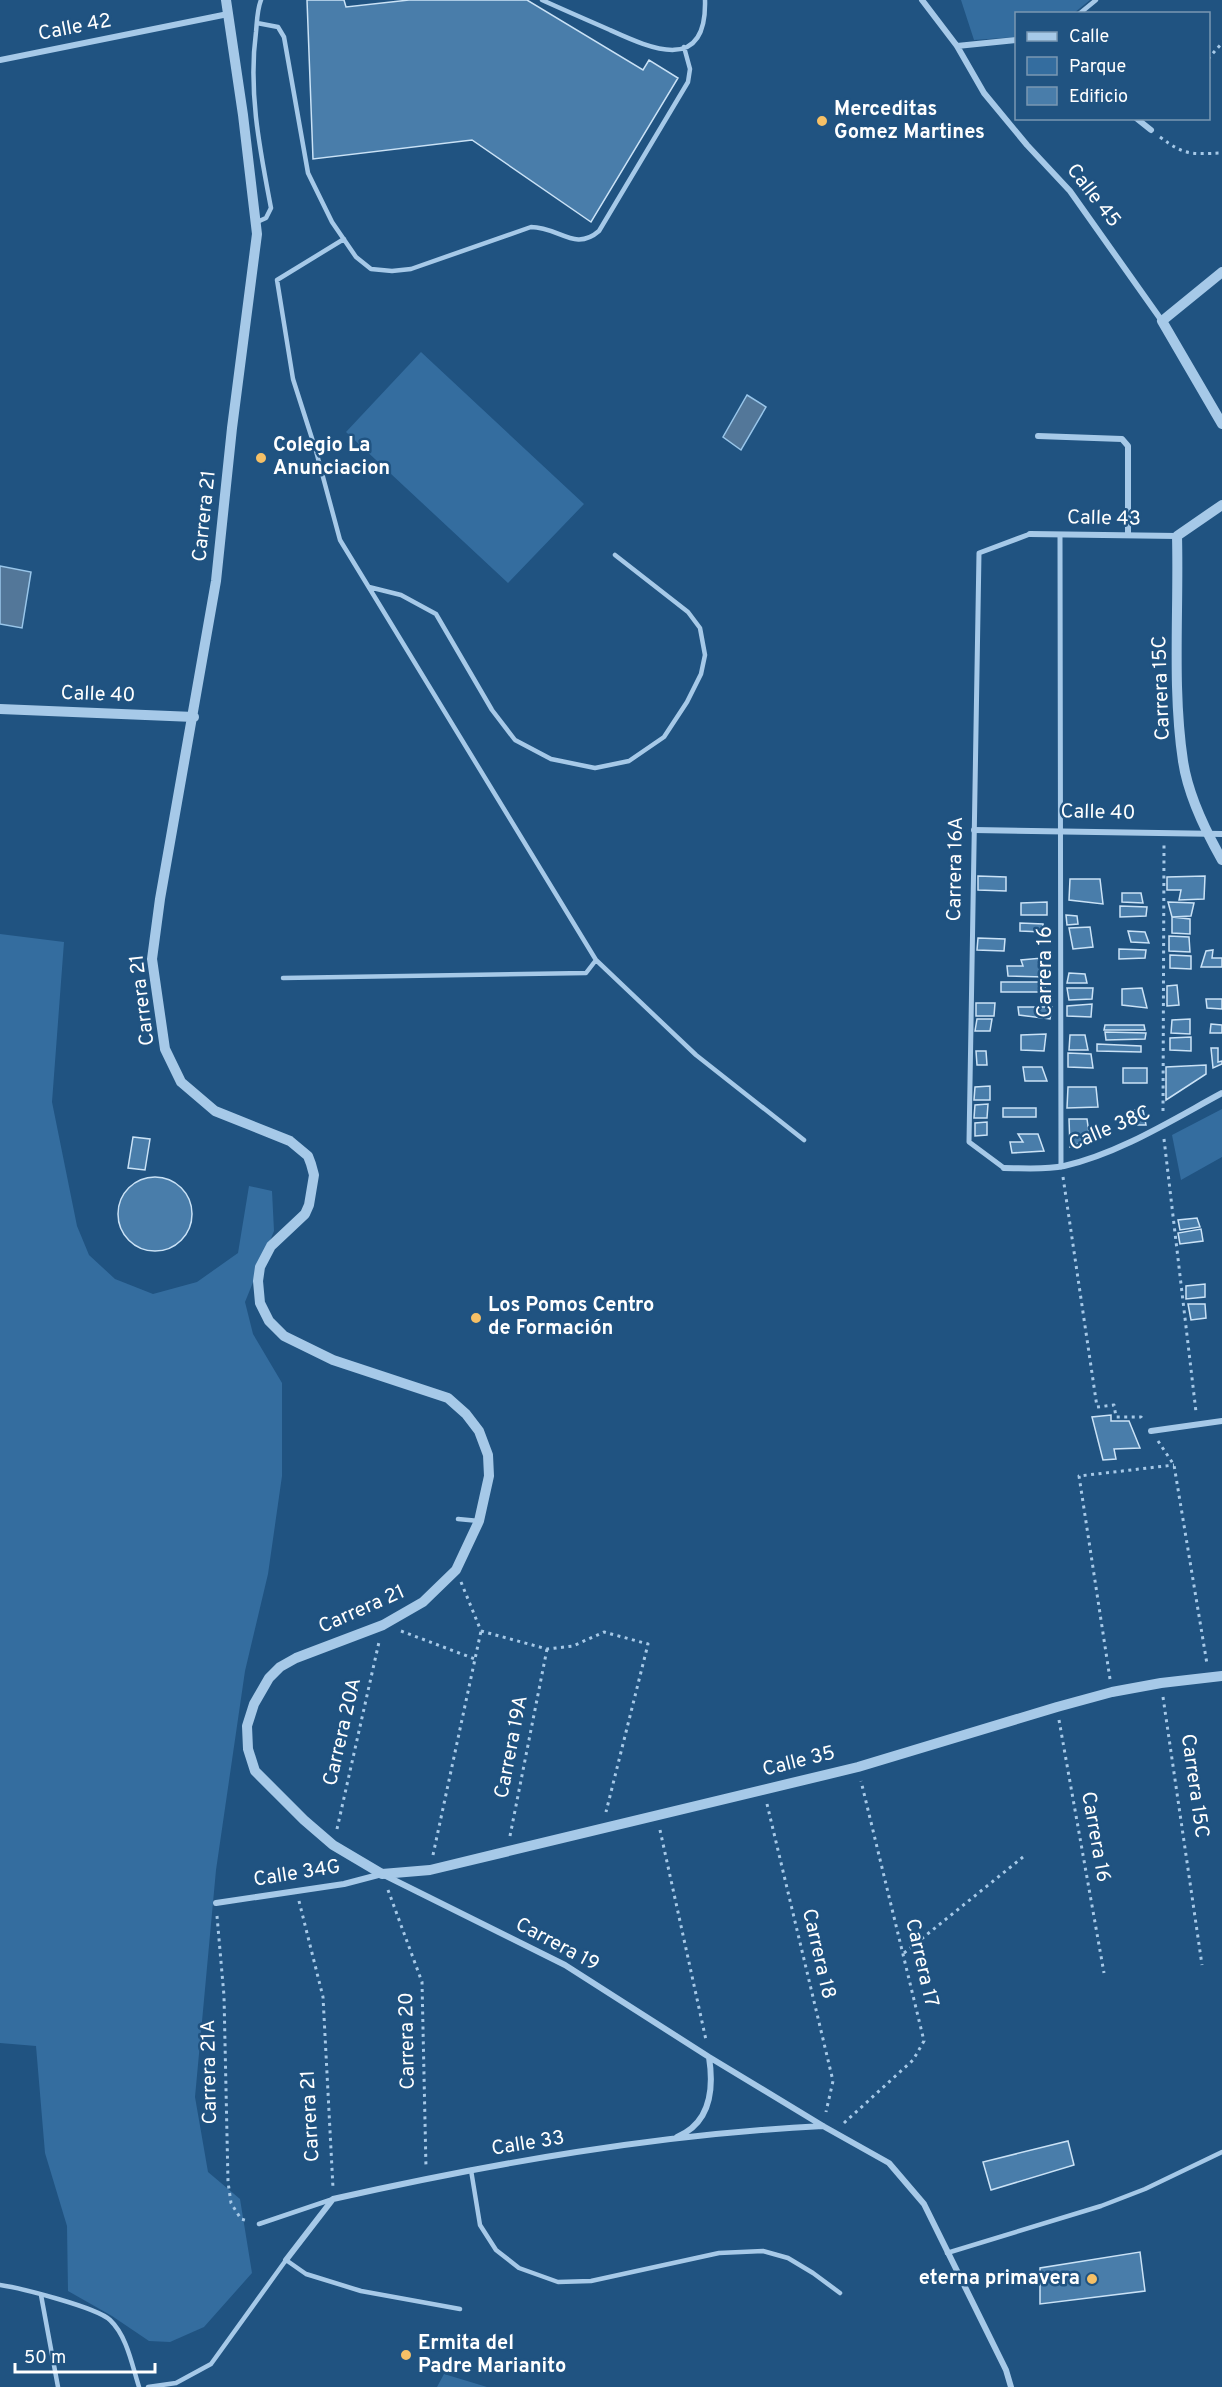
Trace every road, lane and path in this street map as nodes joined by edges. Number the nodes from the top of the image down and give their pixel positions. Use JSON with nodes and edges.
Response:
{"nodes":[{"id":1,"x":226,"y":0,"type":"edge"},
{"id":2,"x":261,"y":0,"type":"edge"},
{"id":3,"x":542,"y":0,"type":"edge"},
{"id":4,"x":705,"y":0,"type":"edge"},
{"id":5,"x":922,"y":0,"type":"edge"},
{"id":6,"x":1096,"y":0,"type":"edge"},
{"id":7,"x":1081,"y":12,"type":"edge"},
{"id":8,"x":228,"y":14,"type":"junction"},
{"id":9,"x":257,"y":23,"type":"junction"},
{"id":10,"x":1015,"y":40,"type":"edge"},
{"id":11,"x":1222,"y":43,"type":"edge"},
{"id":12,"x":957,"y":46,"type":"junction"},
{"id":13,"x":684,"y":47,"type":"junction"},
{"id":14,"x":1210,"y":58,"type":"edge"},
{"id":15,"x":0,"y":60,"type":"edge"},
{"id":16,"x":1138,"y":120,"type":"edge"},
{"id":17,"x":1151,"y":130,"type":"joint"},
{"id":18,"x":1222,"y":153,"type":"edge"},
{"id":19,"x":256,"y":222,"type":"junction"},
{"id":20,"x":344,"y":239,"type":"junction"},
{"id":21,"x":1222,"y":272,"type":"edge"},
{"id":22,"x":1162,"y":321,"type":"junction"},
{"id":23,"x":1222,"y":424,"type":"edge"},
{"id":24,"x":1038,"y":436,"type":"dead end"},
{"id":25,"x":1222,"y":505,"type":"edge"},
{"id":26,"x":1030,"y":534,"type":"joint"},
{"id":27,"x":1060,"y":535,"type":"junction"},
{"id":28,"x":1128,"y":535,"type":"junction"},
{"id":29,"x":1177,"y":536,"type":"junction"},
{"id":30,"x":615,"y":555,"type":"dead end"},
{"id":31,"x":369,"y":587,"type":"junction"},
{"id":32,"x":0,"y":710,"type":"edge"},
{"id":33,"x":194,"y":717,"type":"junction"},
{"id":34,"x":974,"y":830,"type":"junction"},
{"id":35,"x":1061,"y":831,"type":"junction"},
{"id":36,"x":1209,"y":834,"type":"junction"},
{"id":37,"x":1222,"y":834,"type":"edge"},
{"id":38,"x":1222,"y":860,"type":"edge"},
{"id":39,"x":596,"y":960,"type":"junction"},
{"id":40,"x":283,"y":978,"type":"dead end"},
{"id":41,"x":1222,"y":1093,"type":"edge"},
{"id":42,"x":804,"y":1140,"type":"dead end"},
{"id":43,"x":1061,"y":1167,"type":"junction"},
{"id":44,"x":1004,"y":1168,"type":"joint"},
{"id":45,"x":1222,"y":1421,"type":"edge"},
{"id":46,"x":1151,"y":1431,"type":"junction"},
{"id":47,"x":1174,"y":1465,"type":"junction"},
{"id":48,"x":458,"y":1519,"type":"dead end"},
{"id":49,"x":479,"y":1521,"type":"junction"},
{"id":50,"x":456,"y":1570,"type":"junction"},
{"id":51,"x":383,"y":1625,"type":"junction"},
{"id":52,"x":481,"y":1631,"type":"junction"},
{"id":53,"x":547,"y":1649,"type":"junction"},
{"id":54,"x":475,"y":1659,"type":"junction"},
{"id":55,"x":1222,"y":1676,"type":"edge"},
{"id":56,"x":1209,"y":1677,"type":"junction"},
{"id":57,"x":1161,"y":1683,"type":"junction"},
{"id":58,"x":1112,"y":1692,"type":"junction"},
{"id":59,"x":1057,"y":1707,"type":"junction"},
{"id":60,"x":858,"y":1767,"type":"junction"},
{"id":61,"x":764,"y":1790,"type":"junction"},
{"id":62,"x":656,"y":1815,"type":"junction"},
{"id":63,"x":602,"y":1828,"type":"junction"},
{"id":64,"x":333,"y":1845,"type":"junction"},
{"id":65,"x":507,"y":1851,"type":"junction"},
{"id":66,"x":1023,"y":1857,"type":"dead end"},
{"id":67,"x":430,"y":1869,"type":"junction"},
{"id":68,"x":382,"y":1874,"type":"junction"},
{"id":69,"x":296,"y":1891,"type":"junction"},
{"id":70,"x":216,"y":1903,"type":"joint"},
{"id":71,"x":904,"y":1953,"type":"junction"},
{"id":72,"x":1202,"y":1965,"type":"dead end"},
{"id":73,"x":1104,"y":1972,"type":"dead end"},
{"id":74,"x":709,"y":2057,"type":"junction"},
{"id":75,"x":823,"y":2126,"type":"junction"},
{"id":76,"x":834,"y":2132,"type":"junction"},
{"id":77,"x":671,"y":2139,"type":"junction"},
{"id":78,"x":1222,"y":2152,"type":"edge"},
{"id":79,"x":471,"y":2170,"type":"junction"},
{"id":80,"x":426,"y":2178,"type":"junction"},
{"id":81,"x":333,"y":2199,"type":"junction"},
{"id":82,"x":259,"y":2224,"type":"joint"},
{"id":83,"x":947,"y":2253,"type":"junction"},
{"id":84,"x":286,"y":2260,"type":"junction"},
{"id":85,"x":0,"y":2285,"type":"edge"},
{"id":86,"x":840,"y":2294,"type":"dead end"},
{"id":87,"x":41,"y":2295,"type":"junction"},
{"id":88,"x":460,"y":2309,"type":"dead end"},
{"id":89,"x":176,"y":2383,"type":"junction"},
{"id":90,"x":58,"y":2387,"type":"edge"},
{"id":91,"x":140,"y":2387,"type":"edge"},
{"id":92,"x":148,"y":2387,"type":"edge"},
{"id":93,"x":184,"y":2387,"type":"edge"},
{"id":94,"x":1011,"y":2387,"type":"edge"}],
"edges":[{"from":1,"to":8,"type":"street","name":"Carrera 21"},
{"from":2,"to":9,"type":"lane"},
{"from":3,"to":13,"type":"lane"},
{"from":4,"to":13,"type":"lane"},
{"from":5,"to":12,"type":"street","name":"Calle 45"},
{"from":6,"to":7,"type":"lane"},
{"from":8,"to":15,"type":"street","name":"Calle 42"},
{"from":8,"to":19,"type":"street","name":"Carrera 21"},
{"from":9,"to":19,"type":"lane"},
{"from":9,"to":20,"type":"lane"},
{"from":10,"to":12,"type":"street"},
{"from":11,"to":14,"type":"path"},
{"from":12,"to":22,"type":"street","name":"Calle 45"},
{"from":13,"to":20,"type":"lane"},
{"from":16,"to":17,"type":"street"},
{"from":17,"to":18,"type":"path"},
{"from":19,"to":33,"type":"street","name":"Carrera 21"},
{"from":20,"to":31,"type":"lane"},
{"from":21,"to":22,"type":"street"},
{"from":22,"to":23,"type":"street","name":"Calle 45"},
{"from":24,"to":28,"type":"street"},
{"from":25,"to":29,"type":"street"},
{"from":26,"to":27,"type":"street","name":"Calle 43"},
{"from":26,"to":34,"type":"street","name":"Carrera 16A"},
{"from":27,"to":28,"type":"street","name":"Calle 43"},
{"from":27,"to":35,"type":"street","name":"Carrera 16"},
{"from":28,"to":29,"type":"street","name":"Calle 43"},
{"from":29,"to":36,"type":"street","name":"Carrera 15C"},
{"from":30,"to":31,"type":"lane"},
{"from":31,"to":39,"type":"lane"},
{"from":32,"to":33,"type":"street","name":"Calle 40"},
{"from":33,"to":49,"type":"street","name":"Carrera 21"},
{"from":34,"to":35,"type":"street","name":"Calle 40"},
{"from":34,"to":44,"type":"street","name":"Carrera 16A"},
{"from":35,"to":36,"type":"street","name":"Calle 40"},
{"from":35,"to":43,"type":"street","name":"Carrera 16"},
{"from":36,"to":37,"type":"street","name":"Calle 40"},
{"from":36,"to":38,"type":"street","name":"Carrera 15C"},
{"from":39,"to":40,"type":"lane"},
{"from":39,"to":42,"type":"lane"},
{"from":41,"to":43,"type":"street","name":"Calle 38C"},
{"from":43,"to":44,"type":"street","name":"Calle 38C"},
{"from":43,"to":46,"type":"path"},
{"from":45,"to":46,"type":"street"},
{"from":46,"to":47,"type":"path"},
{"from":47,"to":56,"type":"path"},
{"from":47,"to":58,"type":"path"},
{"from":48,"to":49,"type":"lane"},
{"from":49,"to":50,"type":"street","name":"Carrera 21"},
{"from":50,"to":51,"type":"street","name":"Carrera 21"},
{"from":50,"to":52,"type":"path"},
{"from":51,"to":54,"type":"path"},
{"from":51,"to":64,"type":"path","name":"Carrera 20A"},
{"from":51,"to":64,"type":"street","name":"Carrera 21"},
{"from":52,"to":53,"type":"path"},
{"from":52,"to":54,"type":"path"},
{"from":53,"to":63,"type":"path"},
{"from":53,"to":65,"type":"path","name":"Carrera 19A"},
{"from":54,"to":67,"type":"path"},
{"from":55,"to":56,"type":"street","name":"Calle 35"},
{"from":56,"to":57,"type":"street","name":"Calle 35"},
{"from":57,"to":58,"type":"street","name":"Calle 35"},
{"from":57,"to":72,"type":"path","name":"Carrera 15C"},
{"from":58,"to":59,"type":"street","name":"Calle 35"},
{"from":59,"to":60,"type":"street","name":"Calle 35"},
{"from":59,"to":73,"type":"path","name":"Carrera 16"},
{"from":60,"to":61,"type":"street","name":"Calle 35"},
{"from":60,"to":71,"type":"path","name":"Carrera 17"},
{"from":61,"to":62,"type":"street","name":"Calle 35"},
{"from":61,"to":75,"type":"path","name":"Carrera 18"},
{"from":62,"to":63,"type":"street","name":"Calle 35"},
{"from":62,"to":74,"type":"path"},
{"from":63,"to":65,"type":"street","name":"Calle 35"},
{"from":64,"to":68,"type":"street","name":"Carrera 21"},
{"from":65,"to":67,"type":"street","name":"Calle 35"},
{"from":66,"to":71,"type":"path"},
{"from":67,"to":68,"type":"street","name":"Calle 35"},
{"from":68,"to":69,"type":"street","name":"Calle 34G"},
{"from":68,"to":74,"type":"street","name":"Carrera 19"},
{"from":68,"to":80,"type":"path","name":"Carrera 20"},
{"from":69,"to":70,"type":"street","name":"Calle 34G"},
{"from":69,"to":81,"type":"path","name":"Carrera 21"},
{"from":70,"to":82,"type":"path","name":"Carrera 21A"},
{"from":71,"to":76,"type":"path","name":"Carrera 17"},
{"from":74,"to":75,"type":"street","name":"Carrera 19"},
{"from":74,"to":77,"type":"street"},
{"from":75,"to":76,"type":"street","name":"Carrera 19"},
{"from":75,"to":77,"type":"street","name":"Calle 33"},
{"from":76,"to":83,"type":"street","name":"Carrera 19"},
{"from":77,"to":79,"type":"street","name":"Calle 33"},
{"from":78,"to":83,"type":"lane"},
{"from":79,"to":80,"type":"street","name":"Calle 33"},
{"from":79,"to":86,"type":"lane"},
{"from":80,"to":81,"type":"street","name":"Calle 33"},
{"from":81,"to":82,"type":"lane"},
{"from":81,"to":84,"type":"street"},
{"from":83,"to":94,"type":"street","name":"Carrera 19"},
{"from":84,"to":88,"type":"lane"},
{"from":84,"to":89,"type":"lane"},
{"from":85,"to":87,"type":"lane"},
{"from":87,"to":90,"type":"lane"},
{"from":87,"to":91,"type":"lane"},
{"from":89,"to":92,"type":"lane"},
{"from":89,"to":93,"type":"lane"}]}
